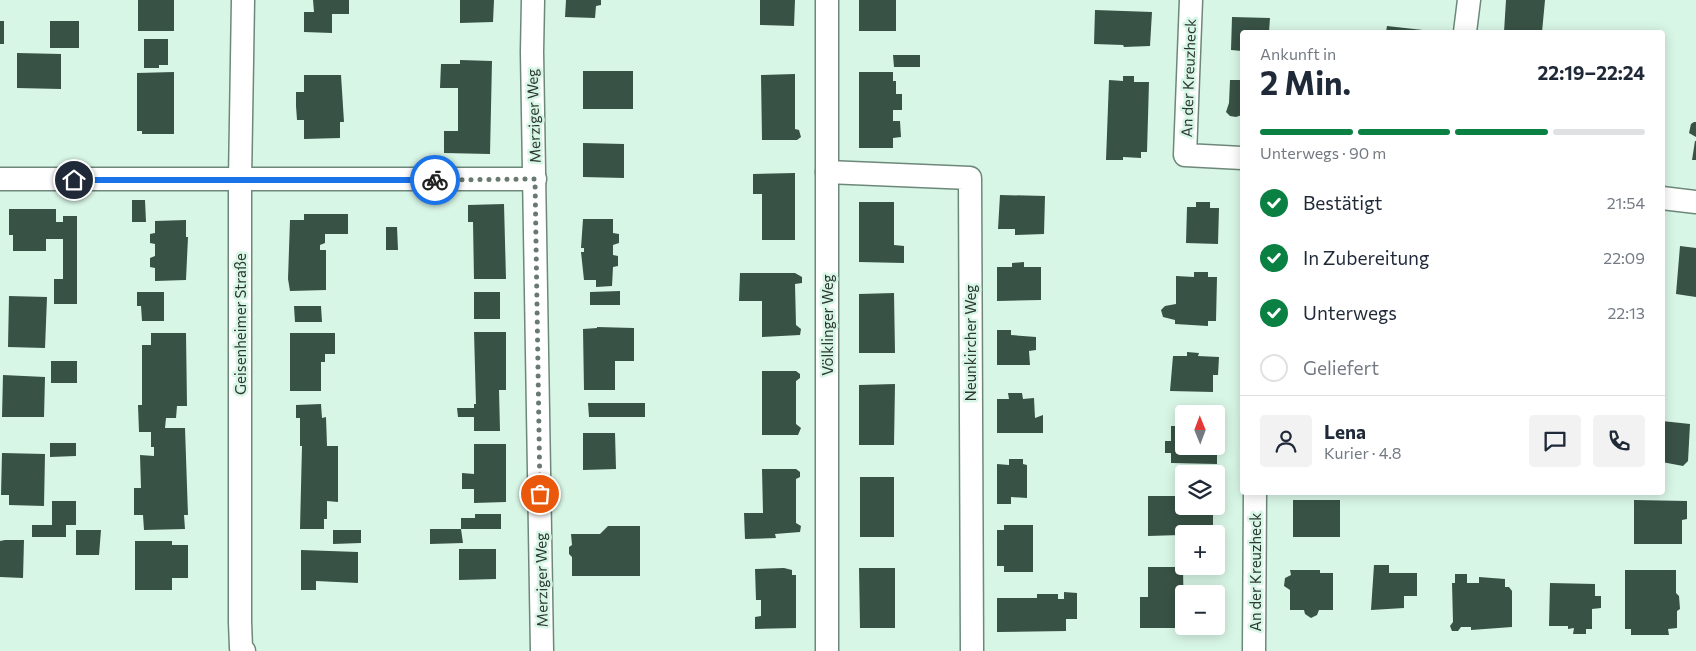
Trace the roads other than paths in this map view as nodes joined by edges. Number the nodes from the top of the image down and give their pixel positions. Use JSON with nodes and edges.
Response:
{"nodes":[{"id":1,"x":243,"y":0,"type":"edge"},
{"id":2,"x":533,"y":0,"type":"edge"},
{"id":3,"x":827,"y":0,"type":"edge"},
{"id":4,"x":1191,"y":0,"type":"edge"},
{"id":5,"x":1468,"y":0,"type":"edge"},
{"id":6,"x":1466,"y":30,"type":"edge"},
{"id":7,"x":1240,"y":158,"type":"edge"},
{"id":8,"x":827,"y":172,"type":"junction"},
{"id":9,"x":0,"y":179,"type":"edge"},
{"id":10,"x":535,"y":179,"type":"junction"},
{"id":11,"x":240,"y":180,"type":"junction"},
{"id":12,"x":1665,"y":198,"type":"edge"},
{"id":13,"x":1696,"y":202,"type":"edge"},
{"id":14,"x":1255,"y":495,"type":"edge"},
{"id":15,"x":242,"y":649,"type":"edge"},
{"id":16,"x":542,"y":651,"type":"edge"},
{"id":17,"x":827,"y":651,"type":"edge"},
{"id":18,"x":972,"y":651,"type":"edge"},
{"id":19,"x":1254,"y":651,"type":"edge"}],
"edges":[{"from":1,"to":11,"type":"street","name":"Geisenheimer Straße"},
{"from":2,"to":10,"type":"street","name":"Merziger Weg"},
{"from":3,"to":8,"type":"street","name":"Völklinger Weg"},
{"from":4,"to":7,"type":"street","name":"An der Kreuzheck"},
{"from":5,"to":6,"type":"street"},
{"from":8,"to":17,"type":"street","name":"Völklinger Weg"},
{"from":8,"to":18,"type":"street","name":"Neunkircher Weg"},
{"from":9,"to":11,"type":"street"},
{"from":10,"to":11,"type":"street"},
{"from":10,"to":16,"type":"street","name":"Merziger Weg"},
{"from":11,"to":15,"type":"street","name":"Geisenheimer Straße"},
{"from":12,"to":13,"type":"street"},
{"from":14,"to":19,"type":"street","name":"An der Kreuzheck"}]}
